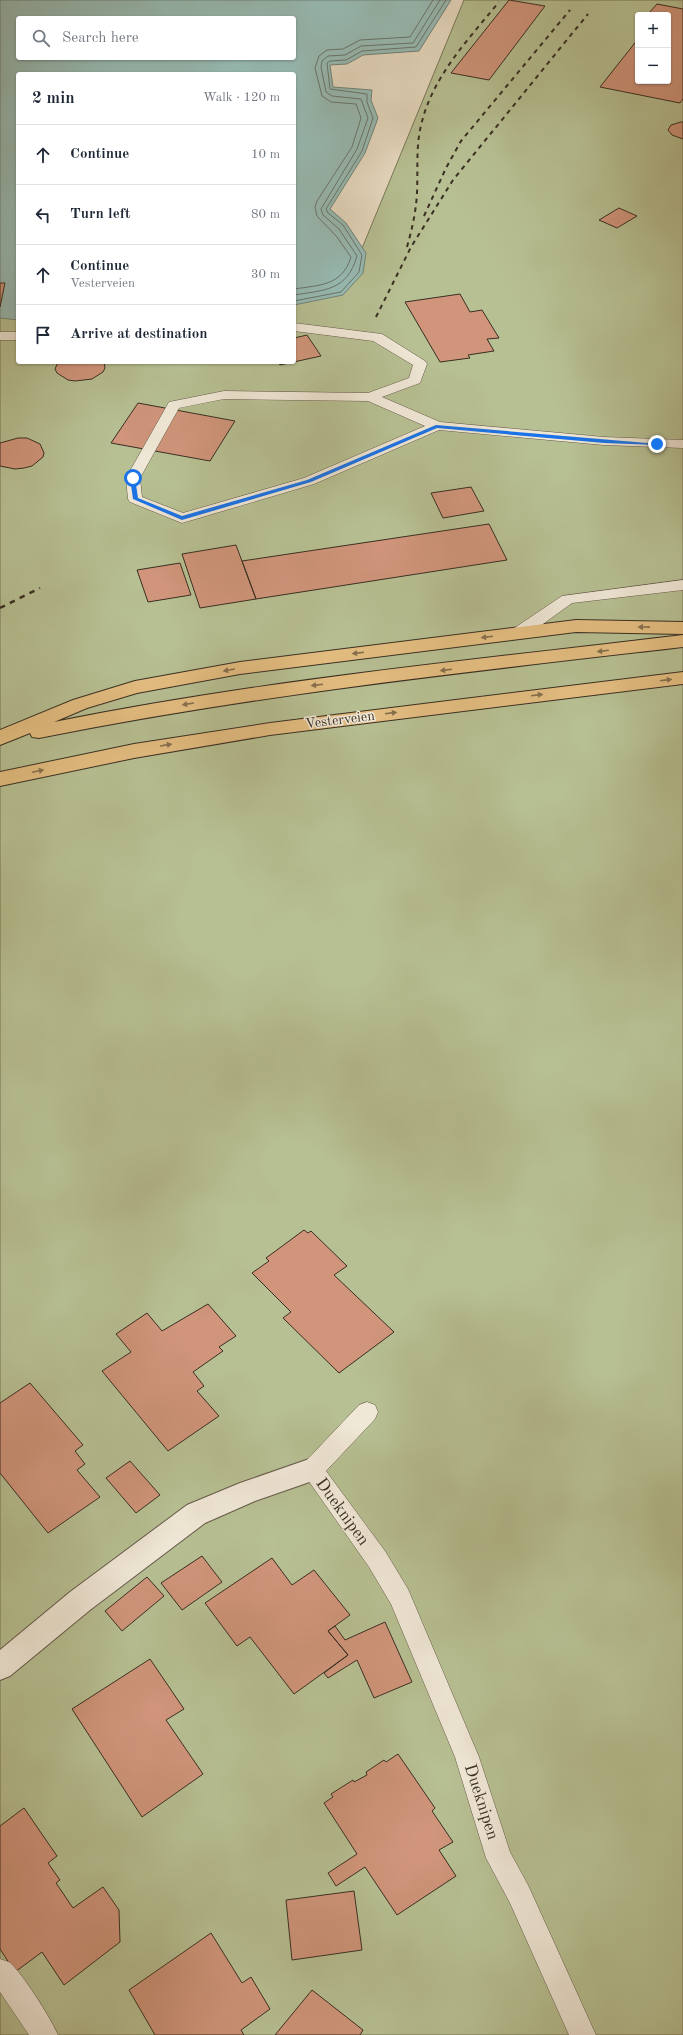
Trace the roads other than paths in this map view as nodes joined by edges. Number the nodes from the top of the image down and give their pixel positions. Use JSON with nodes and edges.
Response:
{"nodes":[{"id":1,"x":296,"y":327,"type":"edge"},
{"id":2,"x":0,"y":336,"type":"edge"},
{"id":3,"x":16,"y":336,"type":"edge"},
{"id":4,"x":370,"y":397,"type":"junction"},
{"id":5,"x":436,"y":426,"type":"junction"},
{"id":6,"x":683,"y":444,"type":"edge"},
{"id":7,"x":683,"y":585,"type":"edge"},
{"id":8,"x":683,"y":628,"type":"edge"},
{"id":9,"x":519,"y":633,"type":"junction"},
{"id":10,"x":683,"y":642,"type":"edge"},
{"id":11,"x":683,"y":678,"type":"edge"},
{"id":12,"x":0,"y":739,"type":"edge"},
{"id":13,"x":0,"y":779,"type":"edge"},
{"id":14,"x":367,"y":1412,"type":"dead end"},
{"id":15,"x":312,"y":1470,"type":"junction"},
{"id":16,"x":0,"y":1667,"type":"edge"},
{"id":17,"x":0,"y":1972,"type":"edge"},
{"id":18,"x":45,"y":2035,"type":"edge"},
{"id":19,"x":582,"y":2035,"type":"edge"}],
"edges":[{"from":1,"to":4,"type":"lane"},
{"from":2,"to":3,"type":"lane"},
{"from":4,"to":5,"type":"lane"},
{"from":4,"to":5,"type":"lane"},
{"from":5,"to":6,"type":"lane"},
{"from":7,"to":9,"type":"lane"},
{"from":8,"to":9,"type":"highway","one_way":true},
{"from":9,"to":12,"type":"highway","one_way":true},
{"from":10,"to":12,"type":"highway","one_way":true},
{"from":13,"to":11,"type":"highway","name":"Vesterveien","one_way":true},
{"from":14,"to":15,"type":"lane"},
{"from":15,"to":16,"type":"street","name":"Dueknipen"},
{"from":15,"to":19,"type":"lane","name":"Dueknipen"},
{"from":17,"to":18,"type":"lane"}]}
